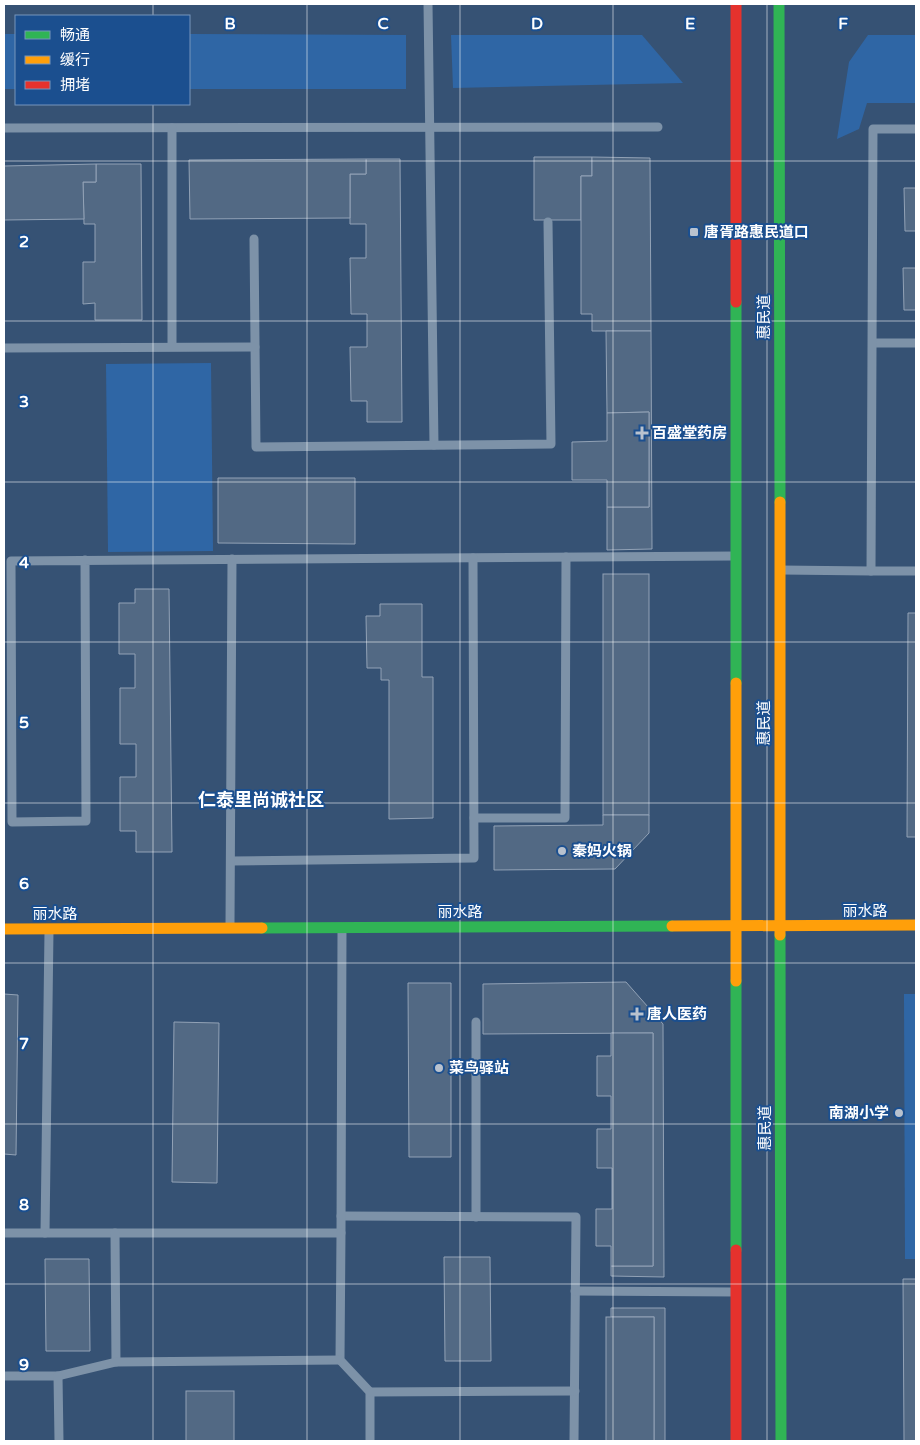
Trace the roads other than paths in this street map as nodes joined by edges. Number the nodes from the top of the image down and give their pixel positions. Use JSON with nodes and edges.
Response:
{"nodes":[{"id":1,"x":428,"y":4,"type":"edge"},
{"id":2,"x":736,"y":4,"type":"edge"},
{"id":3,"x":779,"y":4,"type":"edge"},
{"id":4,"x":428,"y":127,"type":"junction"},
{"id":5,"x":658,"y":127,"type":"dead end"},
{"id":6,"x":4,"y":128,"type":"edge"},
{"id":7,"x":172,"y":128,"type":"junction"},
{"id":8,"x":916,"y":129,"type":"edge"},
{"id":9,"x":548,"y":222,"type":"dead end"},
{"id":10,"x":254,"y":239,"type":"dead end"},
{"id":11,"x":873,"y":343,"type":"junction"},
{"id":12,"x":916,"y":343,"type":"edge"},
{"id":13,"x":172,"y":346,"type":"junction"},
{"id":14,"x":255,"y":347,"type":"junction"},
{"id":15,"x":4,"y":348,"type":"edge"},
{"id":16,"x":434,"y":445,"type":"junction"},
{"id":17,"x":735,"y":556,"type":"junction"},
{"id":18,"x":566,"y":557,"type":"junction"},
{"id":19,"x":472,"y":558,"type":"junction"},
{"id":20,"x":232,"y":559,"type":"junction"},
{"id":21,"x":85,"y":560,"type":"junction"},
{"id":22,"x":778,"y":570,"type":"junction"},
{"id":23,"x":872,"y":571,"type":"junction"},
{"id":24,"x":916,"y":571,"type":"edge"},
{"id":25,"x":474,"y":818,"type":"junction"},
{"id":26,"x":230,"y":861,"type":"junction"},
{"id":27,"x":916,"y":925,"type":"edge"},
{"id":28,"x":735,"y":926,"type":"junction"},
{"id":29,"x":779,"y":926,"type":"junction"},
{"id":30,"x":230,"y":928,"type":"junction"},
{"id":31,"x":342,"y":928,"type":"junction"},
{"id":32,"x":4,"y":929,"type":"edge"},
{"id":33,"x":49,"y":929,"type":"junction"},
{"id":34,"x":476,"y":1022,"type":"dead end"},
{"id":35,"x":341,"y":1216,"type":"junction"},
{"id":36,"x":476,"y":1217,"type":"junction"},
{"id":37,"x":4,"y":1233,"type":"edge"},
{"id":38,"x":45,"y":1233,"type":"junction"},
{"id":39,"x":115,"y":1233,"type":"junction"},
{"id":40,"x":341,"y":1233,"type":"junction"},
{"id":41,"x":575,"y":1291,"type":"junction"},
{"id":42,"x":736,"y":1292,"type":"junction"},
{"id":43,"x":340,"y":1360,"type":"junction"},
{"id":44,"x":116,"y":1362,"type":"junction"},
{"id":45,"x":4,"y":1376,"type":"edge"},
{"id":46,"x":58,"y":1376,"type":"junction"},
{"id":47,"x":575,"y":1391,"type":"junction"},
{"id":48,"x":370,"y":1392,"type":"junction"},
{"id":49,"x":59,"y":1441,"type":"edge"},
{"id":50,"x":370,"y":1441,"type":"edge"},
{"id":51,"x":574,"y":1441,"type":"edge"},
{"id":52,"x":736,"y":1441,"type":"edge"},
{"id":53,"x":781,"y":1441,"type":"edge"}],
"edges":[{"from":1,"to":4,"type":"lane"},
{"from":2,"to":17,"type":"main road","name":"惠民道"},
{"from":3,"to":22,"type":"main road","name":"惠民道"},
{"from":4,"to":5,"type":"lane"},
{"from":4,"to":7,"type":"lane"},
{"from":4,"to":16,"type":"lane"},
{"from":6,"to":7,"type":"lane"},
{"from":7,"to":13,"type":"lane"},
{"from":8,"to":11,"type":"lane"},
{"from":9,"to":16,"type":"lane"},
{"from":10,"to":14,"type":"lane"},
{"from":11,"to":12,"type":"lane"},
{"from":11,"to":23,"type":"lane"},
{"from":13,"to":14,"type":"lane"},
{"from":13,"to":15,"type":"lane"},
{"from":14,"to":16,"type":"lane"},
{"from":17,"to":18,"type":"lane"},
{"from":17,"to":28,"type":"main road","name":"惠民道"},
{"from":18,"to":19,"type":"lane"},
{"from":18,"to":25,"type":"lane"},
{"from":19,"to":20,"type":"lane"},
{"from":19,"to":25,"type":"lane"},
{"from":20,"to":21,"type":"lane"},
{"from":20,"to":26,"type":"lane"},
{"from":21,"to":21,"type":"lane"},
{"from":22,"to":23,"type":"lane"},
{"from":22,"to":29,"type":"main road","name":"惠民道"},
{"from":23,"to":24,"type":"lane"},
{"from":25,"to":26,"type":"lane"},
{"from":26,"to":30,"type":"lane"},
{"from":27,"to":29,"type":"main road","name":"丽水路"},
{"from":28,"to":29,"type":"main road","name":"丽水路"},
{"from":28,"to":31,"type":"main road","name":"丽水路"},
{"from":28,"to":42,"type":"main road","name":"惠民道"},
{"from":29,"to":53,"type":"main road","name":"惠民道"},
{"from":30,"to":31,"type":"main road","name":"丽水路"},
{"from":30,"to":33,"type":"main road","name":"丽水路"},
{"from":31,"to":35,"type":"lane"},
{"from":32,"to":33,"type":"main road","name":"丽水路"},
{"from":33,"to":38,"type":"lane"},
{"from":34,"to":36,"type":"lane"},
{"from":35,"to":36,"type":"lane"},
{"from":35,"to":40,"type":"lane"},
{"from":36,"to":41,"type":"lane"},
{"from":37,"to":38,"type":"lane"},
{"from":38,"to":39,"type":"lane"},
{"from":39,"to":40,"type":"lane"},
{"from":39,"to":44,"type":"lane"},
{"from":40,"to":43,"type":"lane"},
{"from":41,"to":42,"type":"lane"},
{"from":41,"to":47,"type":"lane"},
{"from":42,"to":52,"type":"main road","name":"惠民道"},
{"from":43,"to":44,"type":"lane"},
{"from":43,"to":48,"type":"lane"},
{"from":44,"to":46,"type":"lane"},
{"from":45,"to":46,"type":"lane"},
{"from":46,"to":49,"type":"lane"},
{"from":47,"to":48,"type":"lane"},
{"from":47,"to":51,"type":"lane"},
{"from":48,"to":50,"type":"lane"}]}
